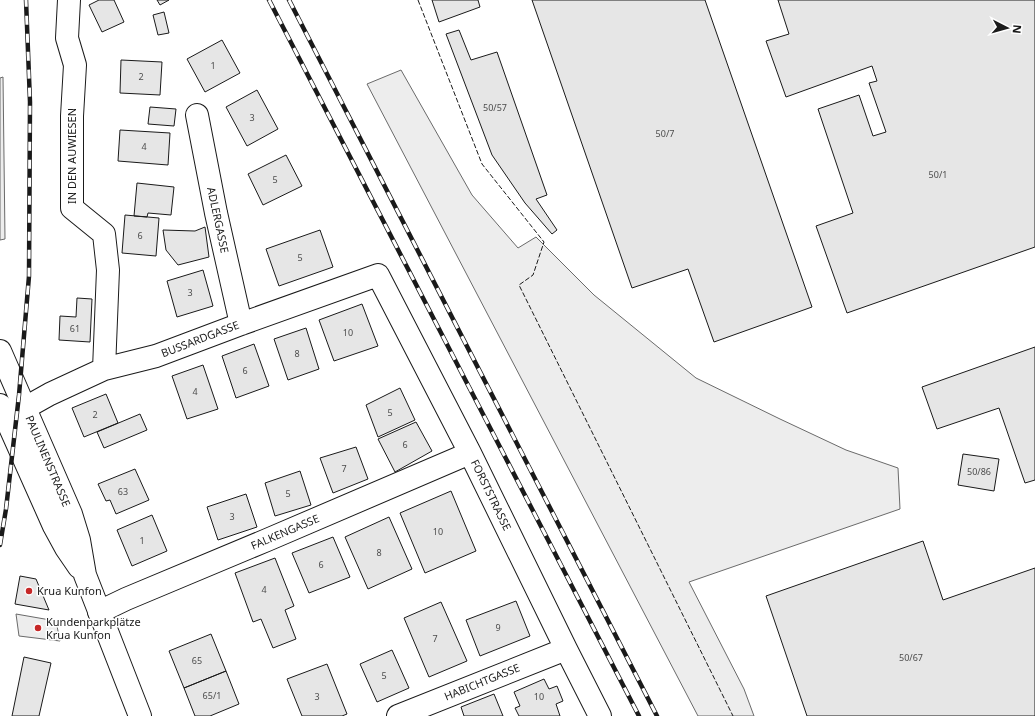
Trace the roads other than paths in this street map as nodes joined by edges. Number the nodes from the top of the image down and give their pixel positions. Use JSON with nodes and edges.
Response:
{"nodes":[{"id":1,"x":69,"y":0,"type":"edge"},
{"id":2,"x":197,"y":115,"type":"dead end"},
{"id":3,"x":378,"y":274,"type":"joint"},
{"id":4,"x":241,"y":324,"type":"junction"},
{"id":5,"x":0,"y":351,"type":"edge"},
{"id":6,"x":104,"y":369,"type":"junction"},
{"id":7,"x":0,"y":405,"type":"edge"},
{"id":8,"x":25,"y":408,"type":"junction"},
{"id":9,"x":470,"y":452,"type":"junction"},
{"id":10,"x":85,"y":574,"type":"junction"},
{"id":11,"x":99,"y":612,"type":"junction"},
{"id":12,"x":566,"y":649,"type":"junction"},
{"id":13,"x":140,"y":716,"type":"edge"},
{"id":14,"x":398,"y":716,"type":"edge"},
{"id":15,"x":600,"y":716,"type":"edge"}],
"edges":[{"from":1,"to":6,"type":"street","name":"IN DEN AUWIESEN"},
{"from":2,"to":4,"type":"street","name":"ADLERGASSE"},
{"from":3,"to":4,"type":"street","name":"BUSSARDGASSE"},
{"from":3,"to":9,"type":"street","name":"FORSTSTRASSE"},
{"from":4,"to":6,"type":"street","name":"BUSSARDGASSE"},
{"from":5,"to":8,"type":"street","name":"PAULINENSTRASSE"},
{"from":6,"to":8,"type":"street","name":"BUSSARDGASSE"},
{"from":7,"to":10,"type":"street","name":"PAULINENSTRASSE"},
{"from":8,"to":10,"type":"street","name":"PAULINENSTRASSE"},
{"from":9,"to":11,"type":"street","name":"FALKENGASSE"},
{"from":9,"to":12,"type":"street","name":"FORSTSTRASSE"},
{"from":10,"to":11,"type":"street","name":"PAULINENSTRASSE"},
{"from":11,"to":13,"type":"street","name":"PAULINENSTRASSE"},
{"from":12,"to":14,"type":"street","name":"HABICHTGASSE"},
{"from":12,"to":15,"type":"street","name":"FORSTSTRASSE"}]}
